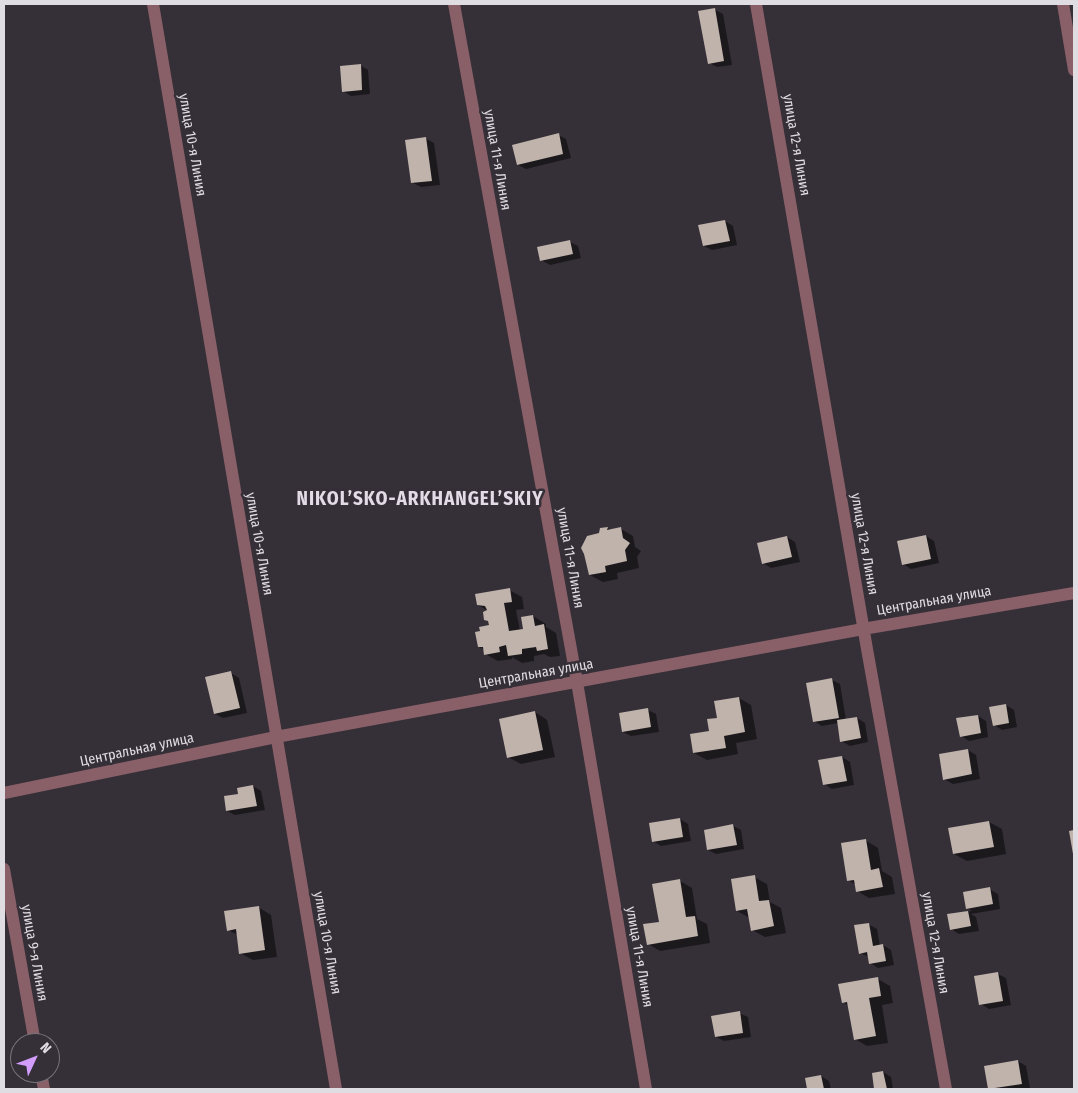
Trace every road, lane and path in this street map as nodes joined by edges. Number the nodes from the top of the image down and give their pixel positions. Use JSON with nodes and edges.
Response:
{"nodes":[{"id":1,"x":153,"y":4,"type":"edge"},
{"id":2,"x":454,"y":4,"type":"edge"},
{"id":3,"x":756,"y":4,"type":"edge"},
{"id":4,"x":1063,"y":4,"type":"edge"},
{"id":5,"x":1074,"y":70,"type":"edge"},
{"id":6,"x":1074,"y":593,"type":"edge"},
{"id":7,"x":864,"y":629,"type":"junction"},
{"id":8,"x":577,"y":682,"type":"junction"},
{"id":9,"x":276,"y":737,"type":"junction"},
{"id":10,"x":4,"y":793,"type":"edge"},
{"id":11,"x":4,"y":869,"type":"edge"},
{"id":12,"x":33,"y":1033,"type":"edge"},
{"id":13,"x":336,"y":1089,"type":"edge"},
{"id":14,"x":646,"y":1089,"type":"edge"},
{"id":15,"x":946,"y":1089,"type":"edge"}],
"edges":[{"from":1,"to":9,"type":"street","name":"улица 10-я Линия"},
{"from":2,"to":8,"type":"street","name":"улица 11-я Линия"},
{"from":3,"to":7,"type":"street","name":"улица 12-я Линия"},
{"from":4,"to":5,"type":"street"},
{"from":6,"to":7,"type":"street","name":"Центральная улица"},
{"from":7,"to":8,"type":"street","name":"Центральная улица"},
{"from":7,"to":15,"type":"street","name":"улица 12-я Линия"},
{"from":8,"to":9,"type":"street","name":"Центральная улица"},
{"from":8,"to":14,"type":"street","name":"улица 11-я Линия"},
{"from":9,"to":10,"type":"street","name":"Центральная улица"},
{"from":9,"to":13,"type":"street","name":"улица 10-я Линия"},
{"from":11,"to":12,"type":"street","name":"улица 9-я Линия"}]}
